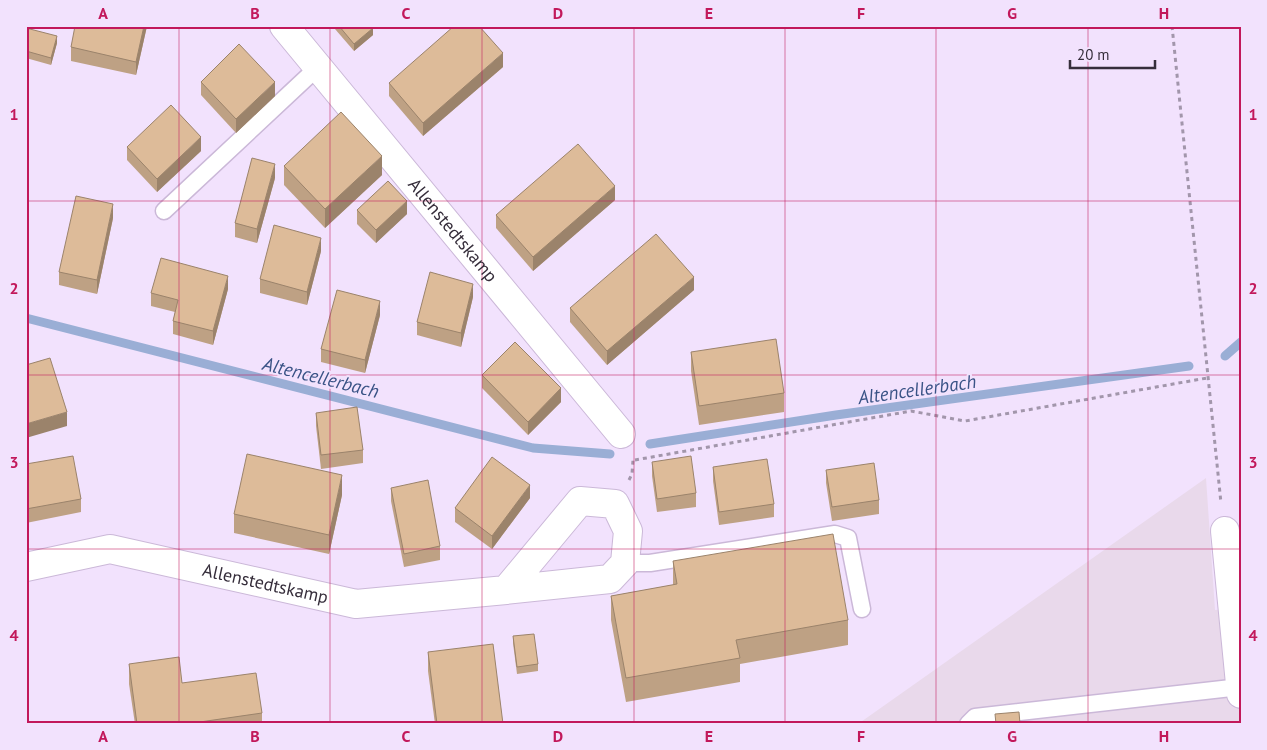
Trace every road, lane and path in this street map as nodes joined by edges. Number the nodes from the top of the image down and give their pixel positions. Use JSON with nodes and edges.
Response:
{"nodes":[{"id":1,"x":284,"y":26,"type":"edge"},
{"id":2,"x":1172,"y":26,"type":"edge"},
{"id":3,"x":318,"y":67,"type":"junction"},
{"id":4,"x":164,"y":211,"type":"dead end"},
{"id":5,"x":1207,"y":378,"type":"junction"},
{"id":6,"x":621,"y":434,"type":"joint"},
{"id":7,"x":633,"y":460,"type":"junction"},
{"id":8,"x":616,"y":504,"type":"junction"},
{"id":9,"x":1224,"y":531,"type":"joint"},
{"id":10,"x":625,"y":563,"type":"junction"},
{"id":11,"x":26,"y":567,"type":"edge"},
{"id":12,"x":506,"y":590,"type":"junction"},
{"id":13,"x":862,"y":609,"type":"dead end"},
{"id":14,"x":1239,"y":658,"type":"edge"},
{"id":15,"x":1240,"y":691,"type":"edge"},
{"id":16,"x":968,"y":724,"type":"edge"}],
"edges":[{"from":1,"to":3,"type":"street","name":"Allenstedtskamp"},
{"from":2,"to":5,"type":"path"},
{"from":3,"to":4,"type":"lane"},
{"from":3,"to":6,"type":"street","name":"Allenstedtskamp"},
{"from":5,"to":7,"type":"path"},
{"from":5,"to":9,"type":"path"},
{"from":6,"to":7,"type":"path"},
{"from":7,"to":8,"type":"path"},
{"from":8,"to":10,"type":"street"},
{"from":8,"to":12,"type":"street"},
{"from":9,"to":14,"type":"street"},
{"from":10,"to":12,"type":"street","name":"Allenstedtskamp"},
{"from":10,"to":13,"type":"lane"},
{"from":11,"to":12,"type":"street","name":"Allenstedtskamp"},
{"from":14,"to":15,"type":"street"},
{"from":15,"to":16,"type":"lane"}]}
